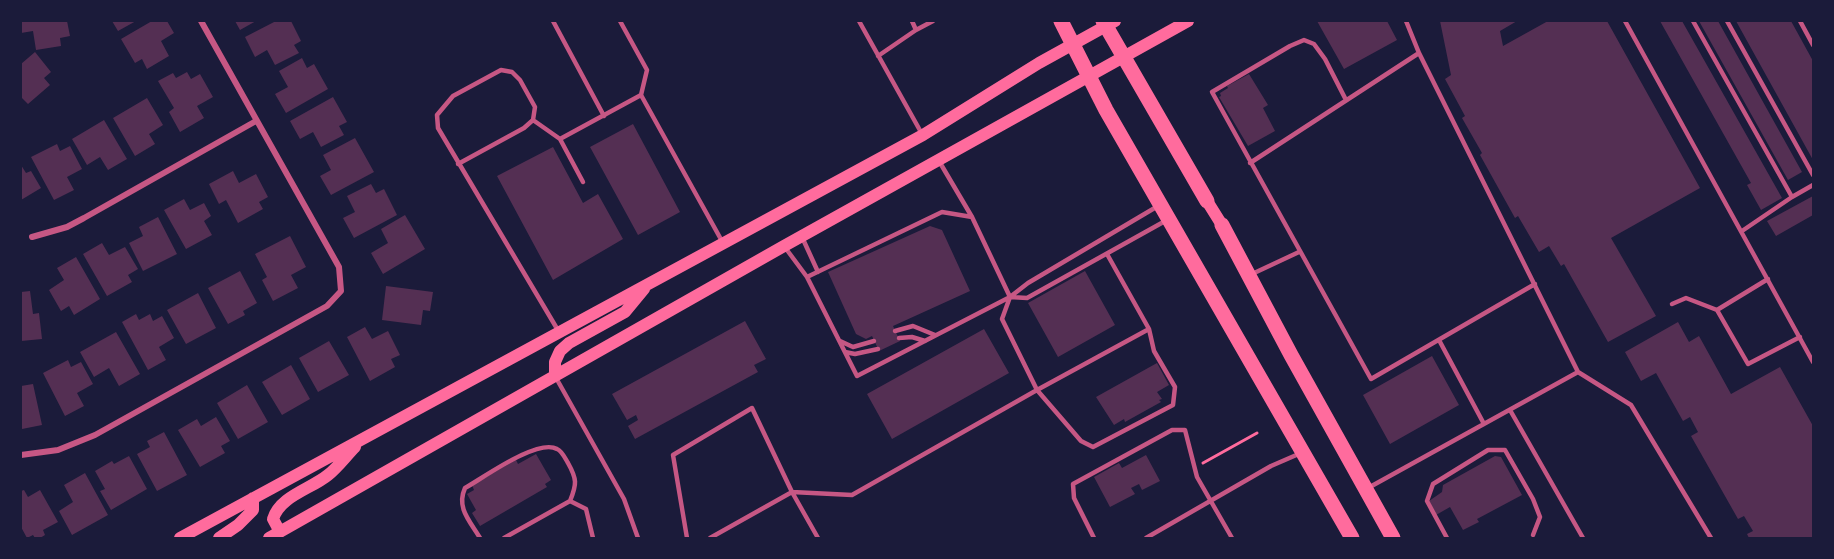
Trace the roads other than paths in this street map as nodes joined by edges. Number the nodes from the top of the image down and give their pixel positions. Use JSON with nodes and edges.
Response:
{"nodes":[{"id":1,"x":201,"y":21,"type":"edge"},
{"id":2,"x":553,"y":21,"type":"edge"},
{"id":3,"x":620,"y":21,"type":"edge"},
{"id":4,"x":859,"y":21,"type":"edge"},
{"id":5,"x":912,"y":21,"type":"edge"},
{"id":6,"x":933,"y":21,"type":"edge"},
{"id":7,"x":1061,"y":21,"type":"edge"},
{"id":8,"x":1188,"y":21,"type":"edge"},
{"id":9,"x":1406,"y":21,"type":"edge"},
{"id":10,"x":1625,"y":21,"type":"edge"},
{"id":11,"x":1693,"y":21,"type":"edge"},
{"id":12,"x":1727,"y":21,"type":"edge"},
{"id":13,"x":1800,"y":21,"type":"edge"},
{"id":14,"x":1108,"y":23,"type":"edge"},
{"id":15,"x":916,"y":30,"type":"junction"},
{"id":16,"x":1073,"y":45,"type":"junction"},
{"id":17,"x":1813,"y":45,"type":"edge"},
{"id":18,"x":1419,"y":53,"type":"junction"},
{"id":19,"x":878,"y":56,"type":"junction"},
{"id":20,"x":1123,"y":56,"type":"junction"},
{"id":21,"x":1088,"y":76,"type":"junction"},
{"id":22,"x":640,"y":95,"type":"junction"},
{"id":23,"x":1346,"y":100,"type":"junction"},
{"id":24,"x":604,"y":116,"type":"junction"},
{"id":25,"x":533,"y":120,"type":"junction"},
{"id":26,"x":256,"y":121,"type":"junction"},
{"id":27,"x":923,"y":135,"type":"junction"},
{"id":28,"x":561,"y":139,"type":"junction"},
{"id":29,"x":939,"y":161,"type":"junction"},
{"id":30,"x":1250,"y":163,"type":"junction"},
{"id":31,"x":458,"y":164,"type":"junction"},
{"id":32,"x":1813,"y":175,"type":"edge"},
{"id":33,"x":583,"y":182,"type":"dead end"},
{"id":34,"x":1813,"y":185,"type":"edge"},
{"id":35,"x":1792,"y":197,"type":"junction"},
{"id":36,"x":1208,"y":201,"type":"joint"},
{"id":37,"x":1159,"y":205,"type":"junction"},
{"id":38,"x":972,"y":216,"type":"junction"},
{"id":39,"x":1168,"y":219,"type":"junction"},
{"id":40,"x":1222,"y":225,"type":"joint"},
{"id":41,"x":1742,"y":231,"type":"junction"},
{"id":42,"x":32,"y":237,"type":"dead end"},
{"id":43,"x":802,"y":237,"type":"junction"},
{"id":44,"x":723,"y":243,"type":"junction"},
{"id":45,"x":784,"y":246,"type":"junction"},
{"id":46,"x":1299,"y":252,"type":"junction"},
{"id":47,"x":1107,"y":254,"type":"junction"},
{"id":48,"x":818,"y":272,"type":"junction"},
{"id":49,"x":1249,"y":275,"type":"junction"},
{"id":50,"x":807,"y":277,"type":"junction"},
{"id":51,"x":1768,"y":279,"type":"junction"},
{"id":52,"x":648,"y":284,"type":"junction"},
{"id":53,"x":1535,"y":284,"type":"junction"},
{"id":54,"x":1010,"y":297,"type":"junction"},
{"id":55,"x":1672,"y":304,"type":"dead end"},
{"id":56,"x":1717,"y":310,"type":"junction"},
{"id":57,"x":1149,"y":329,"type":"junction"},
{"id":58,"x":895,"y":331,"type":"dead end"},
{"id":59,"x":559,"y":332,"type":"junction"},
{"id":60,"x":935,"y":336,"type":"junction"},
{"id":61,"x":1800,"y":337,"type":"junction"},
{"id":62,"x":899,"y":338,"type":"dead end"},
{"id":63,"x":1439,"y":340,"type":"junction"},
{"id":64,"x":840,"y":341,"type":"junction"},
{"id":65,"x":874,"y":341,"type":"dead end"},
{"id":66,"x":926,"y":341,"type":"junction"},
{"id":67,"x":878,"y":349,"type":"dead end"},
{"id":68,"x":845,"y":352,"type":"junction"},
{"id":69,"x":1813,"y":362,"type":"edge"},
{"id":70,"x":1578,"y":372,"type":"junction"},
{"id":71,"x":555,"y":376,"type":"junction"},
{"id":72,"x":1037,"y":390,"type":"junction"},
{"id":73,"x":1510,"y":410,"type":"junction"},
{"id":74,"x":1484,"y":424,"type":"junction"},
{"id":75,"x":364,"y":438,"type":"junction"},
{"id":76,"x":1302,"y":452,"type":"junction"},
{"id":77,"x":21,"y":455,"type":"edge"},
{"id":78,"x":1365,"y":489,"type":"junction"},
{"id":79,"x":792,"y":492,"type":"junction"},
{"id":80,"x":253,"y":498,"type":"junction"},
{"id":81,"x":1210,"y":500,"type":"junction"},
{"id":82,"x":570,"y":501,"type":"junction"},
{"id":83,"x":278,"y":536,"type":"edge"},
{"id":84,"x":1532,"y":537,"type":"edge"},
{"id":85,"x":180,"y":538,"type":"edge"},
{"id":86,"x":219,"y":538,"type":"edge"},
{"id":87,"x":480,"y":538,"type":"edge"},
{"id":88,"x":504,"y":538,"type":"edge"},
{"id":89,"x":593,"y":538,"type":"edge"},
{"id":90,"x":638,"y":538,"type":"edge"},
{"id":91,"x":687,"y":538,"type":"edge"},
{"id":92,"x":710,"y":538,"type":"edge"},
{"id":93,"x":818,"y":538,"type":"edge"},
{"id":94,"x":1094,"y":538,"type":"edge"},
{"id":95,"x":1146,"y":538,"type":"edge"},
{"id":96,"x":1232,"y":538,"type":"edge"},
{"id":97,"x":1352,"y":538,"type":"edge"},
{"id":98,"x":1393,"y":538,"type":"edge"},
{"id":99,"x":1447,"y":538,"type":"edge"},
{"id":100,"x":1583,"y":538,"type":"edge"},
{"id":101,"x":1711,"y":538,"type":"edge"}],
"edges":[{"from":1,"to":26,"type":"street"},
{"from":2,"to":24,"type":"lane"},
{"from":3,"to":22,"type":"lane"},
{"from":4,"to":19,"type":"lane"},
{"from":5,"to":15,"type":"lane"},
{"from":6,"to":15,"type":"lane"},
{"from":7,"to":16,"type":"main road"},
{"from":8,"to":20,"type":"main road"},
{"from":9,"to":18,"type":"lane"},
{"from":10,"to":41,"type":"lane"},
{"from":11,"to":35,"type":"lane"},
{"from":12,"to":32,"type":"lane"},
{"from":13,"to":17,"type":"lane"},
{"from":14,"to":16,"type":"main road"},
{"from":14,"to":20,"type":"main road"},
{"from":15,"to":19,"type":"lane"},
{"from":16,"to":21,"type":"main road"},
{"from":16,"to":27,"type":"main road"},
{"from":18,"to":23,"type":"lane"},
{"from":18,"to":53,"type":"lane"},
{"from":19,"to":27,"type":"lane"},
{"from":20,"to":21,"type":"main road"},
{"from":20,"to":36,"type":"main road"},
{"from":21,"to":29,"type":"main road"},
{"from":21,"to":37,"type":"main road"},
{"from":22,"to":24,"type":"lane"},
{"from":22,"to":44,"type":"lane"},
{"from":23,"to":30,"type":"lane"},
{"from":23,"to":30,"type":"lane"},
{"from":24,"to":28,"type":"lane"},
{"from":25,"to":28,"type":"lane"},
{"from":25,"to":31,"type":"lane"},
{"from":25,"to":31,"type":"lane"},
{"from":26,"to":42,"type":"street"},
{"from":26,"to":77,"type":"street"},
{"from":27,"to":44,"type":"main road"},
{"from":28,"to":33,"type":"lane"},
{"from":29,"to":38,"type":"lane"},
{"from":29,"to":43,"type":"main road"},
{"from":30,"to":46,"type":"lane"},
{"from":31,"to":59,"type":"lane"},
{"from":34,"to":35,"type":"lane"},
{"from":35,"to":41,"type":"lane"},
{"from":36,"to":40,"type":"main road"},
{"from":37,"to":39,"type":"main road"},
{"from":37,"to":54,"type":"lane"},
{"from":38,"to":48,"type":"lane"},
{"from":38,"to":54,"type":"lane"},
{"from":39,"to":47,"type":"lane"},
{"from":39,"to":76,"type":"main road"},
{"from":40,"to":49,"type":"main road"},
{"from":41,"to":51,"type":"lane"},
{"from":43,"to":45,"type":"main road"},
{"from":43,"to":48,"type":"lane"},
{"from":44,"to":52,"type":"main road"},
{"from":45,"to":50,"type":"lane"},
{"from":45,"to":71,"type":"main road"},
{"from":46,"to":49,"type":"lane"},
{"from":46,"to":63,"type":"lane"},
{"from":47,"to":54,"type":"lane"},
{"from":47,"to":57,"type":"lane"},
{"from":48,"to":50,"type":"lane"},
{"from":49,"to":78,"type":"main road"},
{"from":50,"to":64,"type":"lane"},
{"from":51,"to":56,"type":"lane"},
{"from":51,"to":61,"type":"lane"},
{"from":52,"to":59,"type":"main road"},
{"from":52,"to":71,"type":"main road"},
{"from":53,"to":63,"type":"lane"},
{"from":53,"to":70,"type":"lane"},
{"from":54,"to":60,"type":"lane"},
{"from":54,"to":72,"type":"lane"},
{"from":55,"to":56,"type":"lane"},
{"from":56,"to":61,"type":"lane"},
{"from":57,"to":72,"type":"lane"},
{"from":57,"to":72,"type":"lane"},
{"from":58,"to":60,"type":"lane"},
{"from":59,"to":75,"type":"main road"},
{"from":60,"to":66,"type":"lane"},
{"from":61,"to":69,"type":"lane"},
{"from":62,"to":66,"type":"lane"},
{"from":63,"to":74,"type":"lane"},
{"from":64,"to":65,"type":"lane"},
{"from":64,"to":68,"type":"lane"},
{"from":66,"to":68,"type":"lane"},
{"from":67,"to":68,"type":"lane"},
{"from":70,"to":73,"type":"lane"},
{"from":70,"to":101,"type":"lane"},
{"from":71,"to":83,"type":"main road"},
{"from":71,"to":90,"type":"lane"},
{"from":72,"to":79,"type":"lane"},
{"from":73,"to":74,"type":"lane"},
{"from":73,"to":100,"type":"lane"},
{"from":74,"to":78,"type":"lane"},
{"from":75,"to":80,"type":"main road"},
{"from":75,"to":83,"type":"main road"},
{"from":76,"to":81,"type":"lane"},
{"from":76,"to":97,"type":"main road"},
{"from":78,"to":98,"type":"main road"},
{"from":79,"to":91,"type":"lane"},
{"from":79,"to":92,"type":"lane"},
{"from":79,"to":93,"type":"lane"},
{"from":80,"to":85,"type":"main road"},
{"from":80,"to":86,"type":"main road"},
{"from":81,"to":94,"type":"lane"},
{"from":81,"to":95,"type":"lane"},
{"from":81,"to":96,"type":"lane"},
{"from":82,"to":87,"type":"lane"},
{"from":82,"to":88,"type":"lane"},
{"from":82,"to":89,"type":"lane"},
{"from":84,"to":99,"type":"lane"}]}
